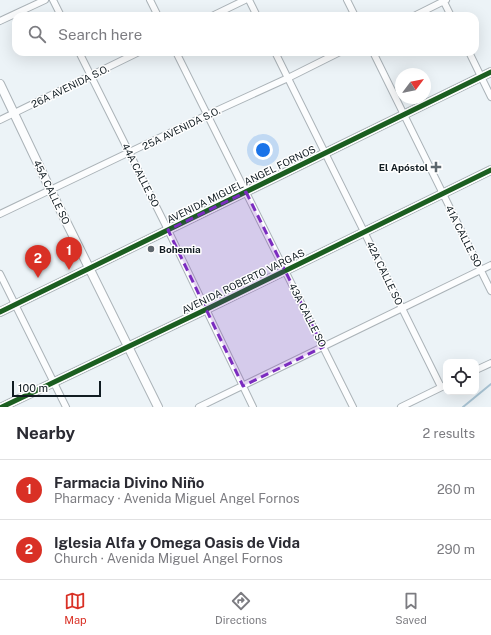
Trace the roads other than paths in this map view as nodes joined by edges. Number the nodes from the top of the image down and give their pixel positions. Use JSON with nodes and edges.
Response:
{"nodes":[{"id":1,"x":45,"y":0,"type":"edge"},
{"id":2,"x":54,"y":0,"type":"edge"},
{"id":3,"x":150,"y":0,"type":"edge"},
{"id":4,"x":245,"y":0,"type":"edge"},
{"id":5,"x":249,"y":0,"type":"edge"},
{"id":6,"x":347,"y":0,"type":"edge"},
{"id":7,"x":444,"y":0,"type":"edge"},
{"id":8,"x":19,"y":12,"type":"edge"},
{"id":9,"x":59,"y":12,"type":"edge"},
{"id":10,"x":156,"y":12,"type":"edge"},
{"id":11,"x":220,"y":12,"type":"edge"},
{"id":12,"x":255,"y":12,"type":"edge"},
{"id":13,"x":353,"y":12,"type":"edge"},
{"id":14,"x":422,"y":12,"type":"edge"},
{"id":15,"x":449,"y":12,"type":"edge"},
{"id":16,"x":12,"y":15,"type":"edge"},
{"id":17,"x":0,"y":21,"type":"edge"},
{"id":18,"x":81,"y":56,"type":"edge"},
{"id":19,"x":131,"y":56,"type":"edge"},
{"id":20,"x":178,"y":56,"type":"edge"},
{"id":21,"x":277,"y":56,"type":"edge"},
{"id":22,"x":332,"y":56,"type":"edge"},
{"id":23,"x":375,"y":56,"type":"edge"},
{"id":24,"x":471,"y":56,"type":"edge"},
{"id":25,"x":491,"y":72,"type":"edge"},
{"id":26,"x":91,"y":76,"type":"junction"},
{"id":27,"x":481,"y":77,"type":"junction"},
{"id":28,"x":288,"y":78,"type":"junction"},
{"id":29,"x":0,"y":84,"type":"edge"},
{"id":30,"x":491,"y":97,"type":"edge"},
{"id":31,"x":14,"y":113,"type":"junction"},
{"id":32,"x":404,"y":114,"type":"junction"},
{"id":33,"x":207,"y":115,"type":"junction"},
{"id":34,"x":0,"y":120,"type":"edge"},
{"id":35,"x":129,"y":152,"type":"junction"},
{"id":36,"x":325,"y":153,"type":"junction"},
{"id":37,"x":491,"y":170,"type":"edge"},
{"id":38,"x":50,"y":189,"type":"junction"},
{"id":39,"x":246,"y":192,"type":"junction"},
{"id":40,"x":442,"y":193,"type":"junction"},
{"id":41,"x":0,"y":214,"type":"edge"},
{"id":42,"x":168,"y":230,"type":"junction"},
{"id":43,"x":364,"y":232,"type":"junction"},
{"id":44,"x":491,"y":265,"type":"edge"},
{"id":45,"x":89,"y":269,"type":"junction"},
{"id":46,"x":481,"y":270,"type":"junction"},
{"id":47,"x":285,"y":271,"type":"junction"},
{"id":48,"x":0,"y":274,"type":"edge"},
{"id":49,"x":491,"y":291,"type":"edge"},
{"id":50,"x":15,"y":305,"type":"junction"},
{"id":51,"x":402,"y":308,"type":"junction"},
{"id":52,"x":207,"y":309,"type":"junction"},
{"id":53,"x":0,"y":312,"type":"edge"},
{"id":54,"x":323,"y":347,"type":"junction"},
{"id":55,"x":127,"y":348,"type":"junction"},
{"id":56,"x":491,"y":363,"type":"edge"},
{"id":57,"x":479,"y":369,"type":"edge"},
{"id":58,"x":54,"y":383,"type":"junction"},
{"id":59,"x":443,"y":384,"type":"edge"},
{"id":60,"x":243,"y":386,"type":"junction"},
{"id":61,"x":443,"y":386,"type":"edge"},
{"id":62,"x":2,"y":407,"type":"edge"},
{"id":63,"x":66,"y":407,"type":"edge"},
{"id":64,"x":158,"y":407,"type":"edge"},
{"id":65,"x":199,"y":407,"type":"edge"},
{"id":66,"x":254,"y":407,"type":"edge"},
{"id":67,"x":353,"y":407,"type":"edge"},
{"id":68,"x":401,"y":407,"type":"edge"}],
"edges":[{"from":1,"to":8,"type":"street"},
{"from":2,"to":9,"type":"street"},
{"from":3,"to":10,"type":"street"},
{"from":4,"to":11,"type":"street"},
{"from":5,"to":12,"type":"street"},
{"from":6,"to":13,"type":"street"},
{"from":7,"to":14,"type":"street"},
{"from":7,"to":15,"type":"street"},
{"from":16,"to":17,"type":"street"},
{"from":18,"to":26,"type":"street","name":"44A CALLE SO"},
{"from":19,"to":26,"type":"street","name":"26A AVENIDA S.O."},
{"from":20,"to":33,"type":"street","name":"43A CALLE SO"},
{"from":21,"to":28,"type":"street","name":"42A CALLE SO"},
{"from":22,"to":28,"type":"street","name":"25A AVENIDA S.O."},
{"from":23,"to":32,"type":"street","name":"41A CALLE SO"},
{"from":24,"to":27,"type":"street"},
{"from":25,"to":27,"type":"street","name":"AVENIDA MIGUEL ANGEL FORNOS"},
{"from":26,"to":31,"type":"street","name":"26A AVENIDA S.O."},
{"from":26,"to":35,"type":"street","name":"44A CALLE SO"},
{"from":27,"to":30,"type":"street"},
{"from":27,"to":32,"type":"street","name":"AVENIDA MIGUEL ANGEL FORNOS"},
{"from":28,"to":33,"type":"street","name":"25A AVENIDA S.O."},
{"from":28,"to":36,"type":"street","name":"42A CALLE SO"},
{"from":29,"to":31,"type":"street","name":"45A CALLE SO"},
{"from":31,"to":34,"type":"street","name":"26A AVENIDA S.O."},
{"from":31,"to":38,"type":"street","name":"45A CALLE SO"},
{"from":32,"to":36,"type":"street","name":"AVENIDA MIGUEL ANGEL FORNOS"},
{"from":32,"to":40,"type":"street","name":"41A CALLE SO"},
{"from":33,"to":35,"type":"street","name":"25A AVENIDA S.O."},
{"from":33,"to":39,"type":"street","name":"43A CALLE SO"},
{"from":35,"to":38,"type":"street","name":"25A AVENIDA S.O."},
{"from":35,"to":42,"type":"street","name":"44A CALLE SO"},
{"from":36,"to":39,"type":"street","name":"AVENIDA MIGUEL ANGEL FORNOS"},
{"from":36,"to":43,"type":"street","name":"42A CALLE SO"},
{"from":37,"to":40,"type":"street","name":"AVENIDA ROBERTO VARGAS"},
{"from":38,"to":41,"type":"street","name":"25A AVENIDA S.O."},
{"from":38,"to":45,"type":"street","name":"45A CALLE SO"},
{"from":39,"to":42,"type":"street","name":"AVENIDA MIGUEL ANGEL FORNOS"},
{"from":39,"to":47,"type":"street","name":"43A CALLE SO"},
{"from":40,"to":43,"type":"street","name":"AVENIDA ROBERTO VARGAS"},
{"from":40,"to":46,"type":"street","name":"41A CALLE SO"},
{"from":42,"to":45,"type":"street","name":"AVENIDA MIGUEL ANGEL FORNOS"},
{"from":42,"to":52,"type":"street","name":"44A CALLE SO"},
{"from":43,"to":47,"type":"street","name":"AVENIDA ROBERTO VARGAS"},
{"from":43,"to":51,"type":"street","name":"42A CALLE SO"},
{"from":44,"to":46,"type":"street"},
{"from":45,"to":50,"type":"street","name":"AVENIDA MIGUEL ANGEL FORNOS"},
{"from":45,"to":55,"type":"street","name":"45A CALLE SO"},
{"from":46,"to":49,"type":"street","name":"41A CALLE SO"},
{"from":46,"to":51,"type":"street"},
{"from":47,"to":52,"type":"street","name":"AVENIDA ROBERTO VARGAS"},
{"from":47,"to":54,"type":"street","name":"43A CALLE SO"},
{"from":48,"to":50,"type":"street"},
{"from":50,"to":53,"type":"street","name":"AVENIDA MIGUEL ANGEL FORNOS"},
{"from":50,"to":58,"type":"street"},
{"from":51,"to":54,"type":"street"},
{"from":51,"to":59,"type":"street","name":"42A CALLE SO"},
{"from":52,"to":55,"type":"street","name":"AVENIDA ROBERTO VARGAS"},
{"from":52,"to":60,"type":"street","name":"44A CALLE SO"},
{"from":54,"to":60,"type":"street"},
{"from":54,"to":67,"type":"street","name":"43A CALLE SO"},
{"from":55,"to":58,"type":"street","name":"AVENIDA ROBERTO VARGAS"},
{"from":55,"to":64,"type":"street","name":"45A CALLE SO"},
{"from":56,"to":57,"type":"street"},
{"from":58,"to":62,"type":"street","name":"AVENIDA ROBERTO VARGAS"},
{"from":58,"to":63,"type":"street"},
{"from":60,"to":65,"type":"street"},
{"from":60,"to":66,"type":"street","name":"44A CALLE SO"},
{"from":61,"to":68,"type":"street"}]}
